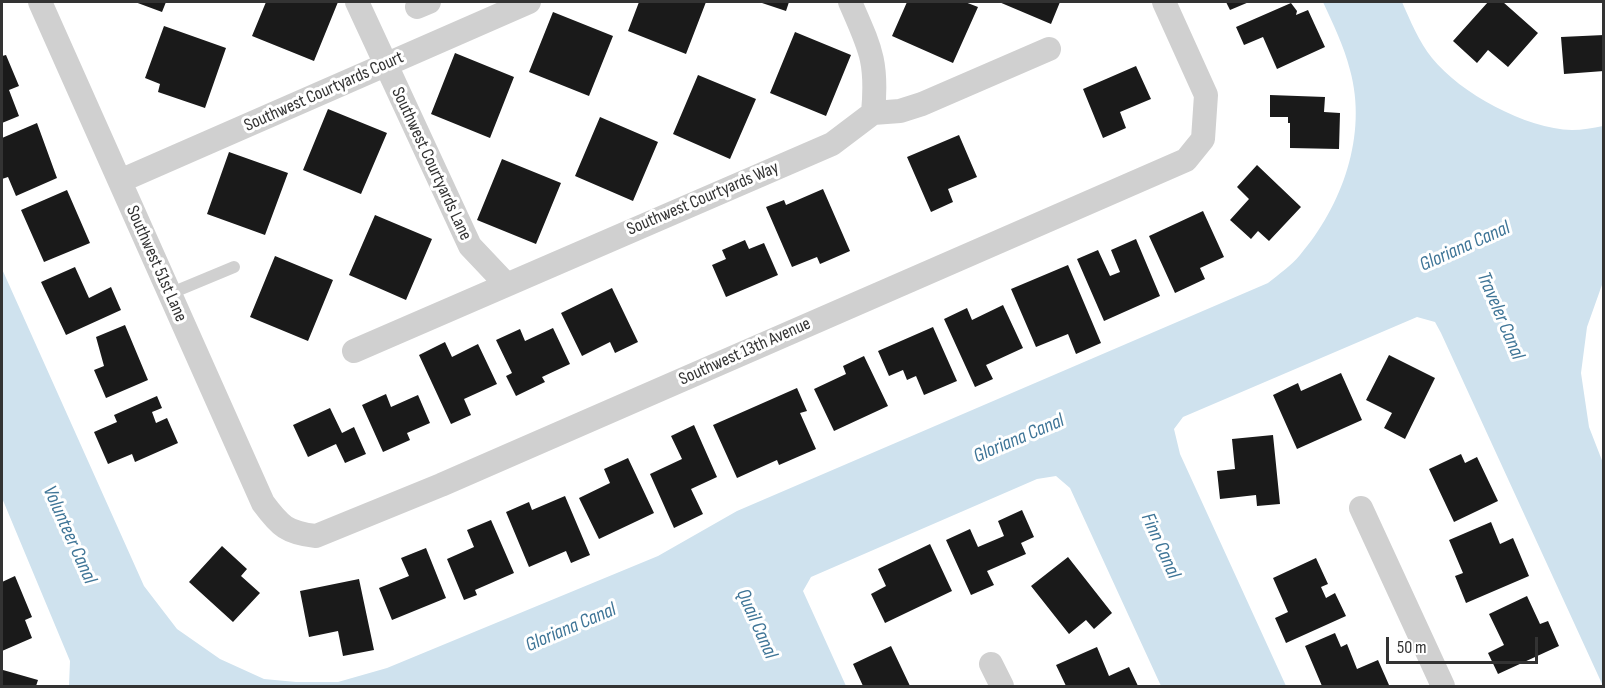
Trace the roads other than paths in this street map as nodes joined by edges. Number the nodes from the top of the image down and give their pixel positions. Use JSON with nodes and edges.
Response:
{"nodes":[{"id":1,"x":40,"y":2,"type":"edge"},
{"id":2,"x":357,"y":2,"type":"edge"},
{"id":3,"x":529,"y":2,"type":"edge"},
{"id":4,"x":850,"y":2,"type":"edge"},
{"id":5,"x":1164,"y":2,"type":"edge"},
{"id":6,"x":1049,"y":49,"type":"dead end"},
{"id":7,"x":386,"y":66,"type":"junction"},
{"id":8,"x":873,"y":113,"type":"junction"},
{"id":9,"x":120,"y":181,"type":"junction"},
{"id":10,"x":234,"y":267,"type":"dead end"},
{"id":11,"x":505,"y":283,"type":"junction"},
{"id":12,"x":169,"y":294,"type":"junction"},
{"id":13,"x":354,"y":351,"type":"dead end"},
{"id":14,"x":1361,"y":508,"type":"dead end"},
{"id":15,"x":278,"y":523,"type":"joint"},
{"id":16,"x":992,"y":664,"type":"dead end"},
{"id":17,"x":1002,"y":687,"type":"edge"},
{"id":18,"x":1443,"y":687,"type":"edge"}],
"edges":[{"from":1,"to":9,"type":"street","name":"Southwest 51st Lane"},
{"from":2,"to":7,"type":"street","name":"Southwest Courtyards Lane"},
{"from":3,"to":7,"type":"street","name":"Southwest Courtyards Court"},
{"from":4,"to":8,"type":"street"},
{"from":5,"to":15,"type":"street","name":"Southwest 13th Avenue"},
{"from":6,"to":8,"type":"street"},
{"from":7,"to":9,"type":"street","name":"Southwest Courtyards Court"},
{"from":7,"to":11,"type":"street","name":"Southwest Courtyards Lane"},
{"from":8,"to":11,"type":"street","name":"Southwest Courtyards Way"},
{"from":9,"to":12,"type":"street","name":"Southwest 51st Lane"},
{"from":10,"to":12,"type":"lane"},
{"from":11,"to":13,"type":"street","name":"Southwest Courtyards Way"},
{"from":12,"to":15,"type":"street","name":"Southwest 51st Lane"},
{"from":14,"to":18,"type":"street"},
{"from":16,"to":17,"type":"street"}]}
